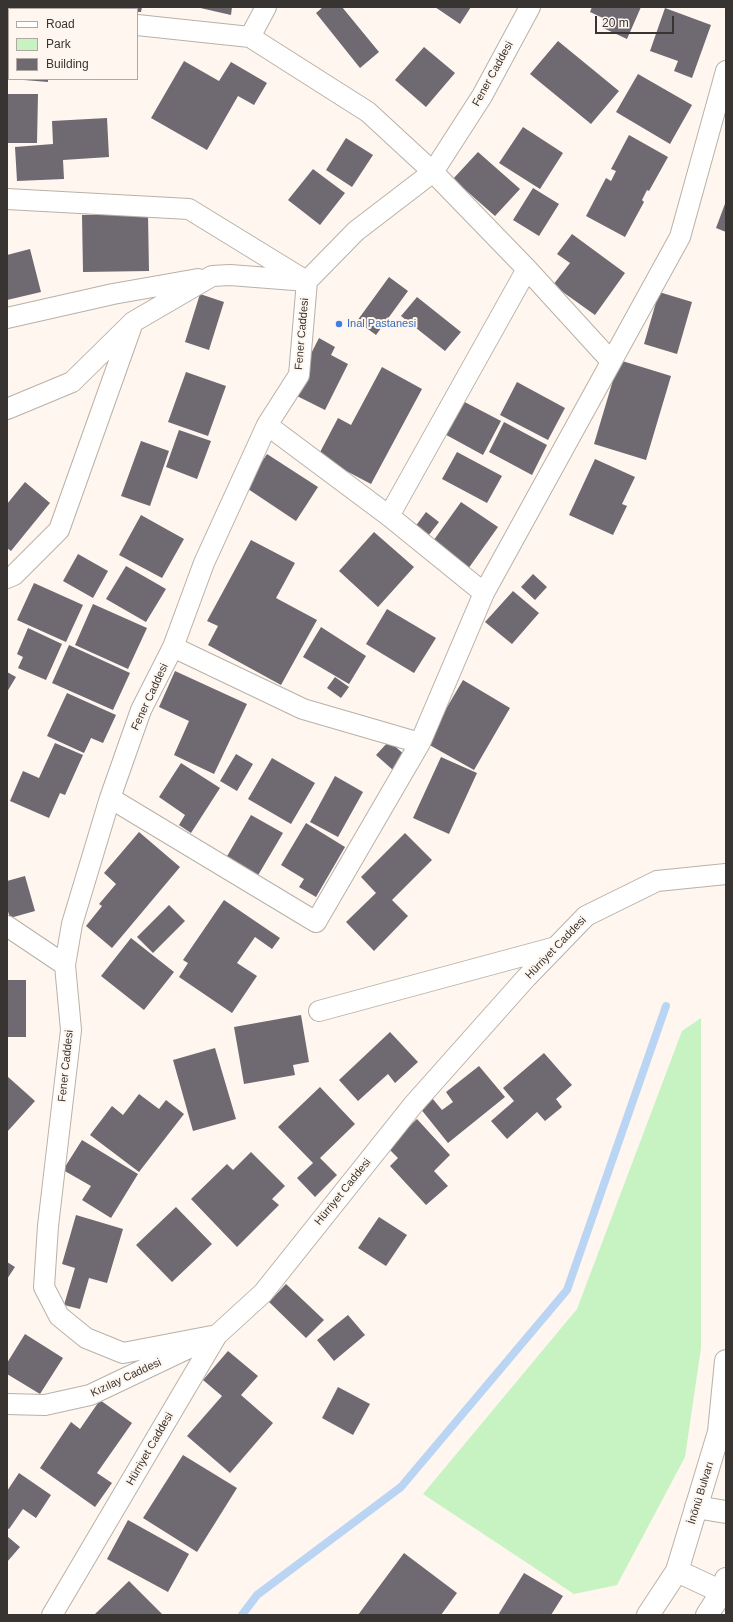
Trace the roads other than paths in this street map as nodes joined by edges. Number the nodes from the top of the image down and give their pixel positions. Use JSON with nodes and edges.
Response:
{"nodes":[{"id":1,"x":266,"y":7,"type":"edge"},
{"id":2,"x":530,"y":7,"type":"edge"},
{"id":3,"x":138,"y":24,"type":"edge"},
{"id":4,"x":250,"y":36,"type":"junction"},
{"id":5,"x":726,"y":71,"type":"edge"},
{"id":6,"x":434,"y":172,"type":"junction"},
{"id":7,"x":7,"y":199,"type":"edge"},
{"id":8,"x":527,"y":269,"type":"junction"},
{"id":9,"x":212,"y":276,"type":"junction"},
{"id":10,"x":307,"y":281,"type":"junction"},
{"id":11,"x":7,"y":318,"type":"edge"},
{"id":12,"x":133,"y":322,"type":"junction"},
{"id":13,"x":611,"y":361,"type":"junction"},
{"id":14,"x":7,"y":409,"type":"edge"},
{"id":15,"x":267,"y":425,"type":"junction"},
{"id":16,"x":389,"y":516,"type":"junction"},
{"id":17,"x":7,"y":578,"type":"edge"},
{"id":18,"x":484,"y":593,"type":"junction"},
{"id":19,"x":173,"y":647,"type":"junction"},
{"id":20,"x":420,"y":743,"type":"junction"},
{"id":21,"x":110,"y":798,"type":"junction"},
{"id":22,"x":726,"y":874,"type":"edge"},
{"id":23,"x":7,"y":926,"type":"edge"},
{"id":24,"x":557,"y":946,"type":"junction"},
{"id":25,"x":65,"y":965,"type":"junction"},
{"id":26,"x":318,"y":1011,"type":"dead end"},
{"id":27,"x":217,"y":1335,"type":"junction"},
{"id":28,"x":726,"y":1361,"type":"edge"},
{"id":29,"x":7,"y":1404,"type":"edge"},
{"id":30,"x":696,"y":1507,"type":"junction"},
{"id":31,"x":726,"y":1512,"type":"edge"},
{"id":32,"x":677,"y":1571,"type":"junction"},
{"id":33,"x":725,"y":1587,"type":"edge"},
{"id":34,"x":52,"y":1615,"type":"edge"},
{"id":35,"x":648,"y":1615,"type":"edge"},
{"id":36,"x":707,"y":1615,"type":"edge"}],
"edges":[{"from":1,"to":4,"type":"street"},
{"from":2,"to":6,"type":"street","name":"Fener Caddesi"},
{"from":3,"to":4,"type":"street"},
{"from":4,"to":6,"type":"street"},
{"from":5,"to":13,"type":"street"},
{"from":6,"to":8,"type":"street"},
{"from":6,"to":10,"type":"street","name":"Fener Caddesi"},
{"from":7,"to":10,"type":"street"},
{"from":8,"to":13,"type":"street"},
{"from":8,"to":16,"type":"street"},
{"from":9,"to":10,"type":"street"},
{"from":9,"to":11,"type":"street"},
{"from":9,"to":12,"type":"street"},
{"from":10,"to":15,"type":"street","name":"Fener Caddesi"},
{"from":12,"to":14,"type":"street"},
{"from":12,"to":17,"type":"street"},
{"from":13,"to":18,"type":"street"},
{"from":15,"to":16,"type":"street"},
{"from":15,"to":19,"type":"street","name":"Fener Caddesi"},
{"from":16,"to":18,"type":"street"},
{"from":18,"to":20,"type":"street"},
{"from":19,"to":20,"type":"street"},
{"from":19,"to":21,"type":"street","name":"Fener Caddesi"},
{"from":20,"to":21,"type":"street"},
{"from":21,"to":25,"type":"street","name":"Fener Caddesi"},
{"from":22,"to":24,"type":"street","name":"Hürriyet Caddesi"},
{"from":23,"to":25,"type":"street"},
{"from":24,"to":26,"type":"street"},
{"from":24,"to":27,"type":"street","name":"Hürriyet Caddesi"},
{"from":25,"to":27,"type":"street","name":"Fener Caddesi"},
{"from":27,"to":29,"type":"street","name":"Kızılay Caddesi"},
{"from":27,"to":34,"type":"street","name":"Hürriyet Caddesi"},
{"from":28,"to":30,"type":"main road","name":"İnönü Bulvarı"},
{"from":30,"to":31,"type":"main road"},
{"from":30,"to":32,"type":"main road","name":"İnönü Bulvarı"},
{"from":32,"to":33,"type":"main road"},
{"from":32,"to":35,"type":"main road","name":"İnönü Bulvarı"},
{"from":33,"to":36,"type":"main road"}]}
